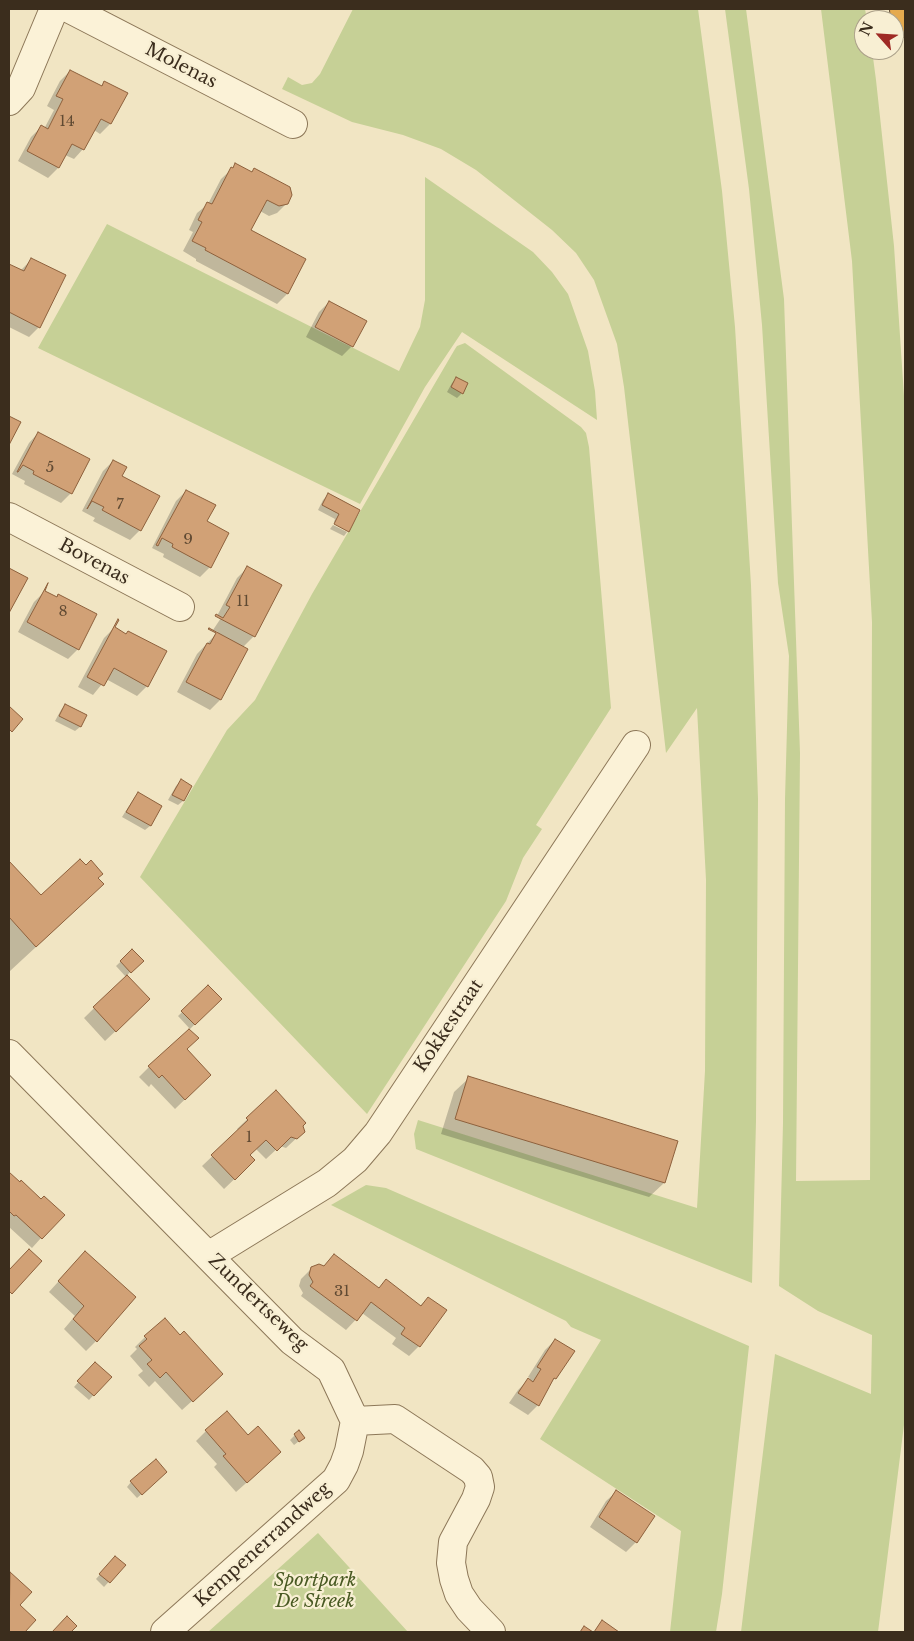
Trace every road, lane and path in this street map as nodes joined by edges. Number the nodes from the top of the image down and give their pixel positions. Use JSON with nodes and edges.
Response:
{"nodes":[{"id":1,"x":54,"y":9,"type":"edge"},
{"id":2,"x":70,"y":9,"type":"edge"},
{"id":3,"x":904,"y":9,"type":"edge"},
{"id":4,"x":905,"y":23,"type":"edge"},
{"id":5,"x":9,"y":101,"type":"edge"},
{"id":6,"x":293,"y":124,"type":"dead end"},
{"id":7,"x":9,"y":516,"type":"edge"},
{"id":8,"x":180,"y":607,"type":"dead end"},
{"id":9,"x":636,"y":745,"type":"dead end"},
{"id":10,"x":9,"y":1054,"type":"edge"},
{"id":11,"x":210,"y":1255,"type":"junction"},
{"id":12,"x":356,"y":1420,"type":"junction"},
{"id":13,"x":165,"y":1632,"type":"edge"},
{"id":14,"x":491,"y":1632,"type":"edge"}],
"edges":[{"from":1,"to":5,"type":"street"},
{"from":2,"to":6,"type":"street","name":"Molenas"},
{"from":3,"to":4,"type":"highway"},
{"from":7,"to":8,"type":"street","name":"Bovenas"},
{"from":9,"to":11,"type":"street","name":"Kokkestraat"},
{"from":10,"to":11,"type":"street","name":"Zundertseweg"},
{"from":11,"to":12,"type":"street","name":"Zundertseweg"},
{"from":12,"to":13,"type":"street","name":"Kempenerrandweg"},
{"from":12,"to":14,"type":"street"}]}
